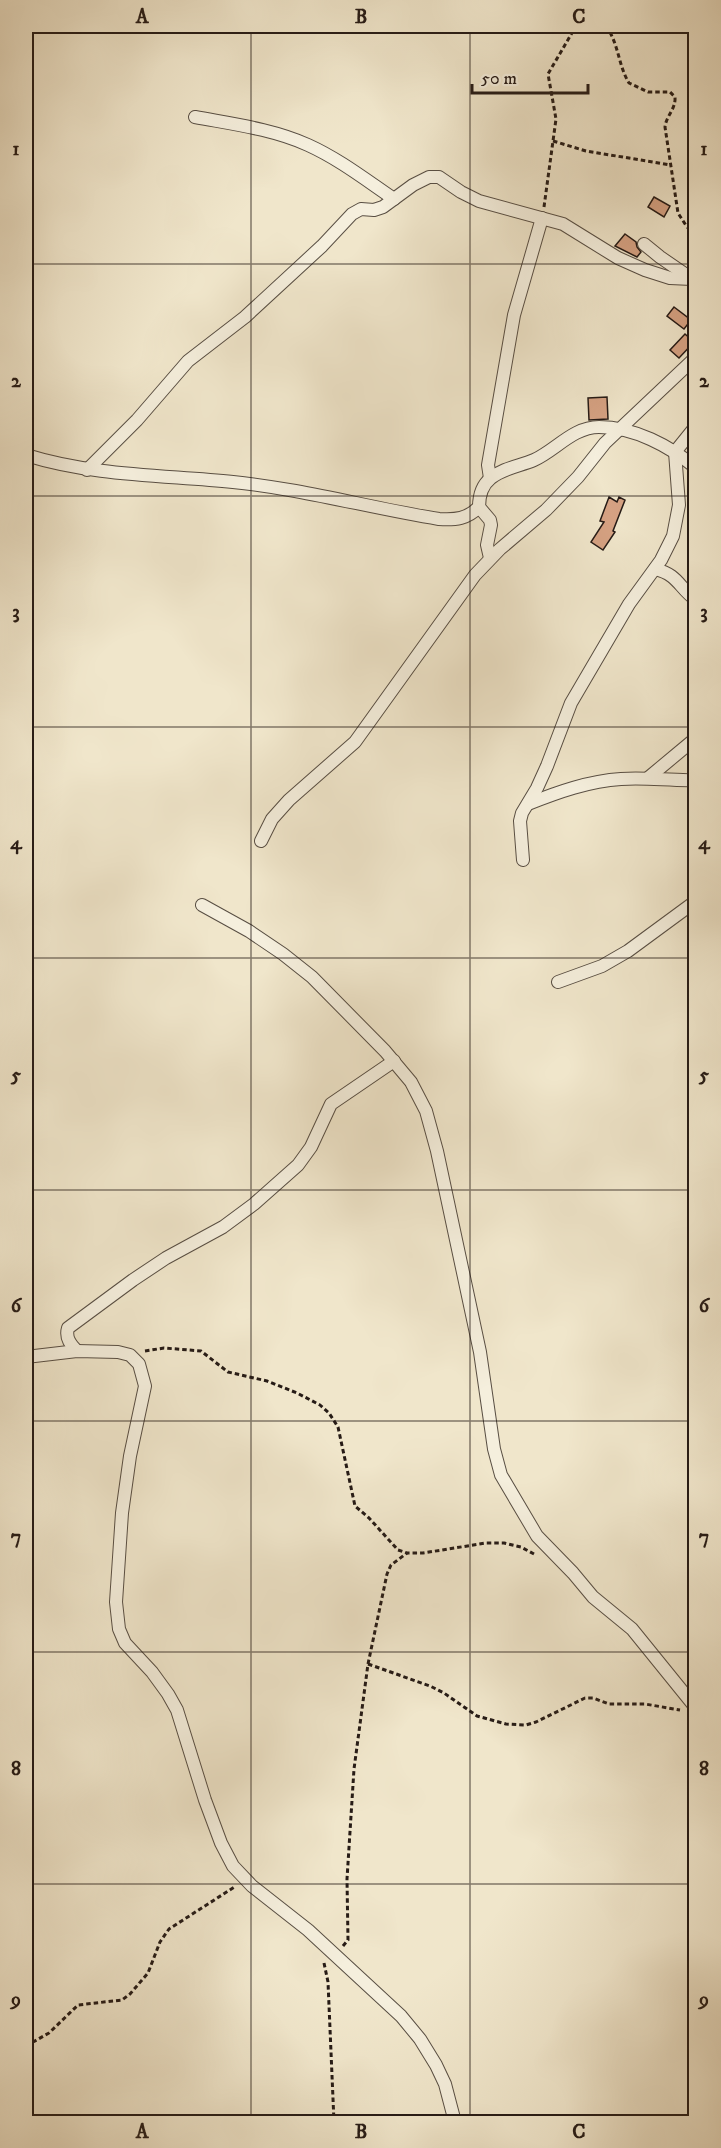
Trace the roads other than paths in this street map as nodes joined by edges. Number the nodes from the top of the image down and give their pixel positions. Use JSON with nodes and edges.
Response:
{"nodes":[{"id":1,"x":195,"y":117,"type":"dead end"},
{"id":2,"x":394,"y":199,"type":"junction"},
{"id":3,"x":542,"y":218,"type":"junction"},
{"id":4,"x":644,"y":244,"type":"dead end"},
{"id":5,"x":694,"y":281,"type":"edge"},
{"id":6,"x":696,"y":357,"type":"edge"},
{"id":7,"x":696,"y":426,"type":"edge"},
{"id":8,"x":619,"y":429,"type":"junction"},
{"id":9,"x":675,"y":452,"type":"junction"},
{"id":10,"x":26,"y":455,"type":"edge"},
{"id":11,"x":696,"y":468,"type":"edge"},
{"id":12,"x":87,"y":470,"type":"junction"},
{"id":13,"x":490,"y":478,"type":"junction"},
{"id":14,"x":479,"y":507,"type":"junction"},
{"id":15,"x":490,"y":558,"type":"junction"},
{"id":16,"x":655,"y":569,"type":"junction"},
{"id":17,"x":696,"y":600,"type":"edge"},
{"id":18,"x":696,"y":738,"type":"edge"},
{"id":19,"x":648,"y":778,"type":"junction"},
{"id":20,"x":696,"y":780,"type":"edge"},
{"id":21,"x":528,"y":804,"type":"junction"},
{"id":22,"x":261,"y":841,"type":"dead end"},
{"id":23,"x":524,"y":860,"type":"dead end"},
{"id":24,"x":696,"y":901,"type":"edge"},
{"id":25,"x":202,"y":905,"type":"dead end"},
{"id":26,"x":558,"y":982,"type":"dead end"},
{"id":27,"x":394,"y":1061,"type":"junction"},
{"id":28,"x":77,"y":1352,"type":"junction"},
{"id":29,"x":26,"y":1357,"type":"edge"},
{"id":30,"x":690,"y":1709,"type":"edge"},
{"id":31,"x":455,"y":2122,"type":"edge"}],
"edges":[{"from":1,"to":2,"type":"street"},
{"from":2,"to":3,"type":"street"},
{"from":2,"to":12,"type":"street"},
{"from":3,"to":5,"type":"street"},
{"from":3,"to":13,"type":"street"},
{"from":4,"to":5,"type":"street"},
{"from":6,"to":8,"type":"street"},
{"from":7,"to":9,"type":"street"},
{"from":8,"to":9,"type":"street"},
{"from":8,"to":13,"type":"street"},
{"from":8,"to":15,"type":"street"},
{"from":9,"to":11,"type":"street"},
{"from":9,"to":16,"type":"street"},
{"from":10,"to":12,"type":"street"},
{"from":12,"to":14,"type":"street"},
{"from":13,"to":14,"type":"street"},
{"from":14,"to":15,"type":"street"},
{"from":15,"to":22,"type":"street"},
{"from":16,"to":17,"type":"street"},
{"from":16,"to":21,"type":"street"},
{"from":18,"to":19,"type":"street"},
{"from":19,"to":20,"type":"street"},
{"from":19,"to":21,"type":"street"},
{"from":21,"to":23,"type":"street"},
{"from":24,"to":26,"type":"street"},
{"from":25,"to":27,"type":"street"},
{"from":27,"to":28,"type":"street"},
{"from":27,"to":30,"type":"street"},
{"from":28,"to":29,"type":"street"},
{"from":28,"to":31,"type":"street"}]}
